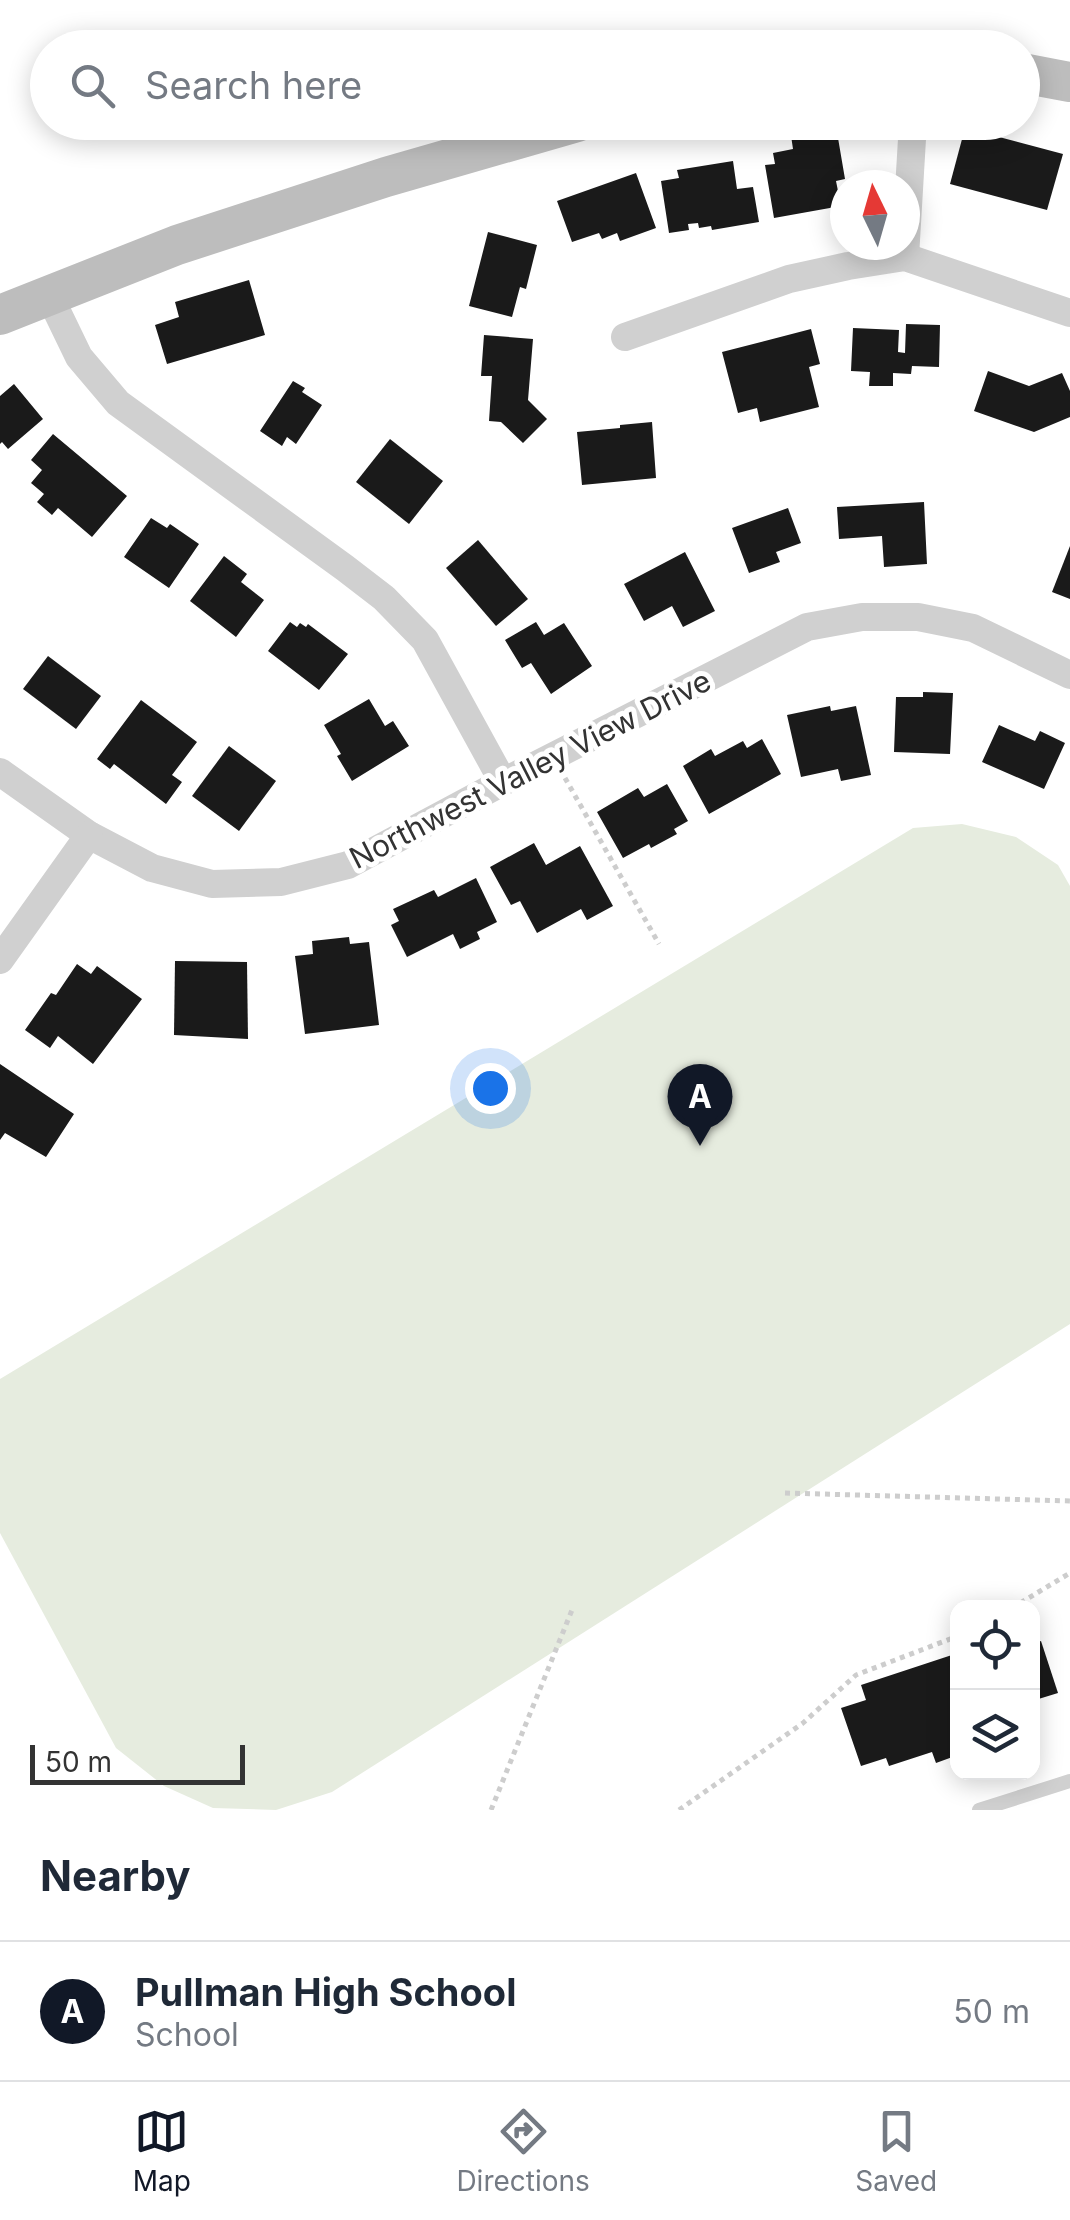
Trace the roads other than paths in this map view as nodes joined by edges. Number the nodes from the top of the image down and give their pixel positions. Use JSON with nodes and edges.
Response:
{"nodes":[{"id":1,"x":1040,"y":76,"type":"edge"},
{"id":2,"x":1070,"y":82,"type":"edge"},
{"id":3,"x":516,"y":140,"type":"edge"},
{"id":4,"x":913,"y":140,"type":"edge"},
{"id":5,"x":911,"y":170,"type":"edge"},
{"id":6,"x":891,"y":260,"type":"edge"},
{"id":7,"x":911,"y":260,"type":"edge"},
{"id":8,"x":49,"y":296,"type":"junction"},
{"id":9,"x":1070,"y":313,"type":"edge"},
{"id":10,"x":0,"y":315,"type":"edge"},
{"id":11,"x":625,"y":338,"type":"dead end"},
{"id":12,"x":1070,"y":675,"type":"edge"},
{"id":13,"x":0,"y":772,"type":"edge"},
{"id":14,"x":503,"y":782,"type":"junction"},
{"id":15,"x":89,"y":836,"type":"junction"},
{"id":16,"x":0,"y":960,"type":"edge"},
{"id":17,"x":1070,"y":1781,"type":"edge"},
{"id":18,"x":978,"y":1810,"type":"edge"}],
"edges":[{"from":1,"to":2,"type":"street"},
{"from":3,"to":8,"type":"street"},
{"from":4,"to":5,"type":"street"},
{"from":6,"to":11,"type":"street"},
{"from":7,"to":9,"type":"street"},
{"from":8,"to":10,"type":"street"},
{"from":8,"to":14,"type":"street"},
{"from":12,"to":14,"type":"street","name":"Northwest Valley View Drive"},
{"from":13,"to":15,"type":"street","name":"Northwest Valley View Drive"},
{"from":14,"to":15,"type":"street","name":"Northwest Valley View Drive"},
{"from":15,"to":16,"type":"street"},
{"from":17,"to":18,"type":"lane"}]}
